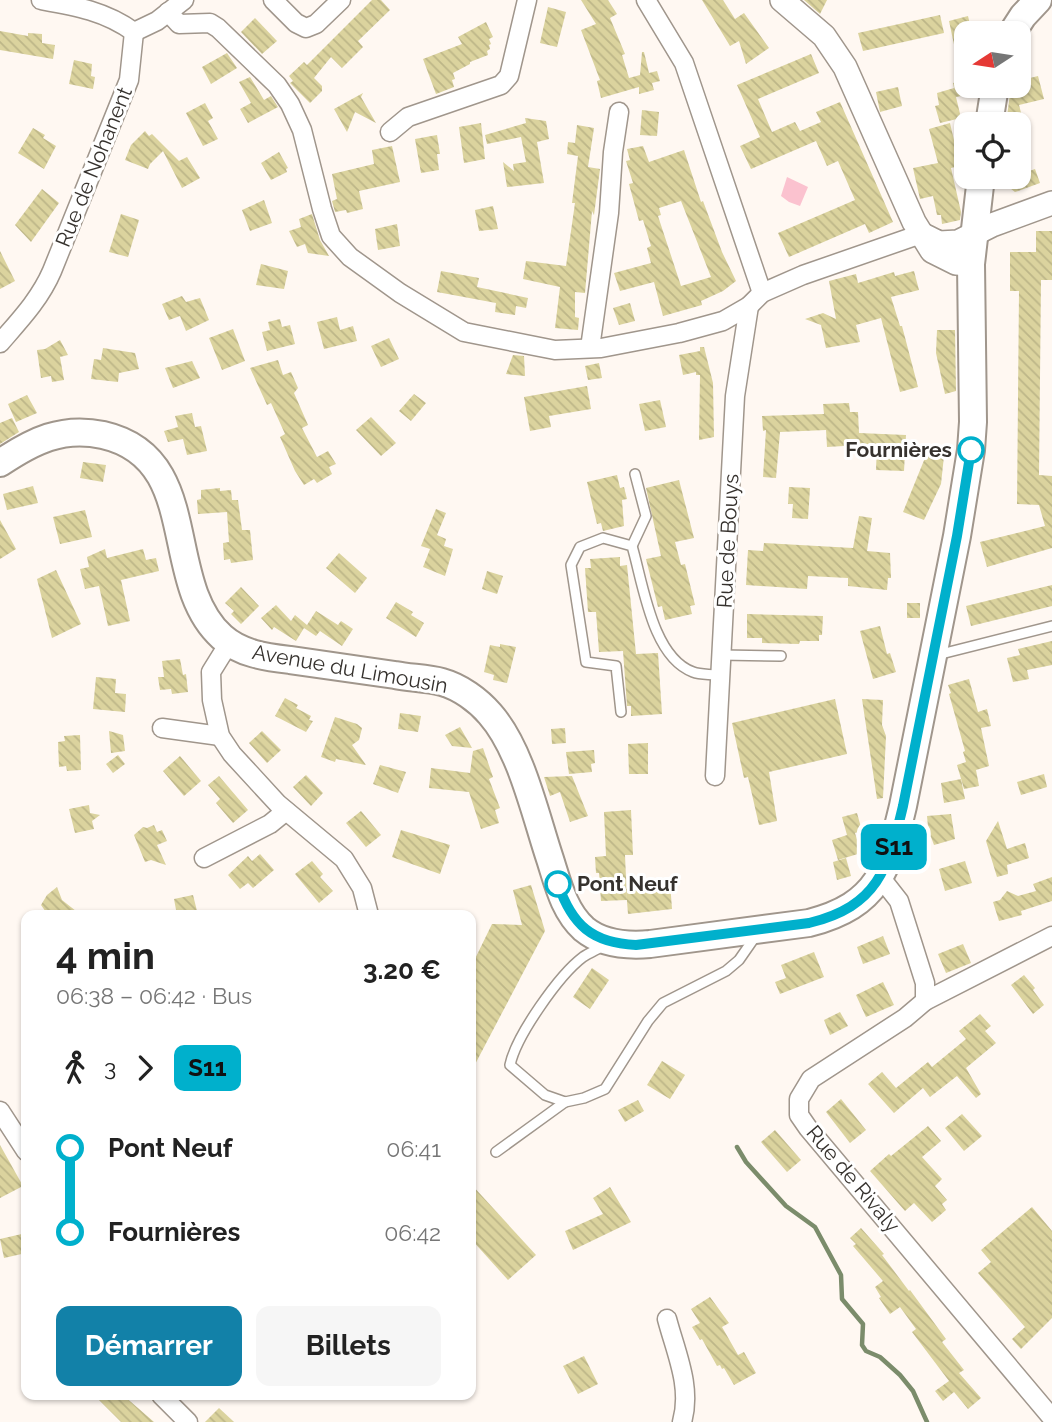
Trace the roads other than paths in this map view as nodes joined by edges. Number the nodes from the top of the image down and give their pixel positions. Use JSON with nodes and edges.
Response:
{"nodes":[{"id":1,"x":41,"y":0,"type":"edge"},
{"id":2,"x":184,"y":0,"type":"edge"},
{"id":3,"x":273,"y":0,"type":"edge"},
{"id":4,"x":341,"y":0,"type":"edge"},
{"id":5,"x":527,"y":0,"type":"edge"},
{"id":6,"x":646,"y":0,"type":"edge"},
{"id":7,"x":782,"y":0,"type":"edge"},
{"id":8,"x":168,"y":12,"type":"junction"},
{"id":9,"x":134,"y":32,"type":"junction"},
{"id":10,"x":619,"y":112,"type":"dead end"},
{"id":11,"x":390,"y":132,"type":"dead end"},
{"id":12,"x":980,"y":189,"type":"edge"},
{"id":13,"x":1052,"y":203,"type":"edge"},
{"id":14,"x":921,"y":234,"type":"junction"},
{"id":15,"x":974,"y":234,"type":"junction"},
{"id":16,"x":971,"y":264,"type":"junction"},
{"id":17,"x":762,"y":293,"type":"junction"},
{"id":18,"x":750,"y":306,"type":"junction"},
{"id":19,"x":0,"y":342,"type":"edge"},
{"id":20,"x":590,"y":348,"type":"junction"},
{"id":21,"x":0,"y":463,"type":"edge"},
{"id":22,"x":635,"y":474,"type":"dead end"},
{"id":23,"x":632,"y":546,"type":"junction"},
{"id":24,"x":1052,"y":626,"type":"edge"},
{"id":25,"x":229,"y":643,"type":"junction"},
{"id":26,"x":721,"y":655,"type":"junction"},
{"id":27,"x":781,"y":656,"type":"dead end"},
{"id":28,"x":932,"y":656,"type":"junction"},
{"id":29,"x":720,"y":676,"type":"junction"},
{"id":30,"x":621,"y":712,"type":"dead end"},
{"id":31,"x":162,"y":728,"type":"dead end"},
{"id":32,"x":220,"y":736,"type":"junction"},
{"id":33,"x":715,"y":776,"type":"dead end"},
{"id":34,"x":286,"y":811,"type":"junction"},
{"id":35,"x":204,"y":858,"type":"dead end"},
{"id":36,"x":881,"y":878,"type":"junction"},
{"id":37,"x":368,"y":910,"type":"edge"},
{"id":38,"x":760,"y":929,"type":"junction"},
{"id":39,"x":1052,"y":936,"type":"edge"},
{"id":40,"x":610,"y":942,"type":"junction"},
{"id":41,"x":925,"y":1001,"type":"junction"},
{"id":42,"x":565,"y":1102,"type":"junction"},
{"id":43,"x":0,"y":1111,"type":"edge"},
{"id":44,"x":21,"y":1143,"type":"edge"},
{"id":45,"x":496,"y":1152,"type":"dead end"},
{"id":46,"x":667,"y":1319,"type":"dead end"},
{"id":47,"x":166,"y":1400,"type":"edge"},
{"id":48,"x":1052,"y":1418,"type":"edge"},
{"id":49,"x":188,"y":1422,"type":"edge"},
{"id":50,"x":682,"y":1422,"type":"edge"}],
"edges":[{"from":1,"to":9,"type":"street"},
{"from":2,"to":8,"type":"street"},
{"from":3,"to":4,"type":"street"},
{"from":5,"to":11,"type":"street"},
{"from":6,"to":17,"type":"street"},
{"from":7,"to":14,"type":"street"},
{"from":8,"to":9,"type":"street"},
{"from":8,"to":20,"type":"street"},
{"from":9,"to":19,"type":"street","name":"Rue de Nohanent"},
{"from":10,"to":20,"type":"street"},
{"from":12,"to":15,"type":"main road","name":"Avenue du Limousin"},
{"from":13,"to":15,"type":"street"},
{"from":14,"to":15,"type":"street"},
{"from":14,"to":16,"type":"street"},
{"from":14,"to":17,"type":"street"},
{"from":15,"to":16,"type":"main road","name":"Avenue du Limousin"},
{"from":16,"to":28,"type":"main road","name":"Avenue du Limousin"},
{"from":17,"to":18,"type":"street"},
{"from":18,"to":20,"type":"street"},
{"from":18,"to":26,"type":"street","name":"Rue de Bouys"},
{"from":21,"to":25,"type":"main road","name":"Avenue du Limousin"},
{"from":22,"to":23,"type":"lane"},
{"from":23,"to":29,"type":"lane"},
{"from":23,"to":30,"type":"lane"},
{"from":24,"to":28,"type":"lane"},
{"from":25,"to":32,"type":"street"},
{"from":25,"to":40,"type":"main road","name":"Avenue du Limousin"},
{"from":26,"to":27,"type":"lane"},
{"from":26,"to":29,"type":"street","name":"Rue de Bouys"},
{"from":28,"to":36,"type":"main road","name":"Avenue du Limousin"},
{"from":29,"to":33,"type":"street","name":"Rue de Bouys"},
{"from":31,"to":32,"type":"street"},
{"from":32,"to":34,"type":"street"},
{"from":34,"to":35,"type":"street"},
{"from":34,"to":37,"type":"street"},
{"from":36,"to":38,"type":"main road","name":"Avenue du Limousin"},
{"from":36,"to":41,"type":"street"},
{"from":38,"to":40,"type":"main road","name":"Avenue du Limousin"},
{"from":38,"to":42,"type":"lane"},
{"from":39,"to":41,"type":"street"},
{"from":40,"to":42,"type":"lane"},
{"from":41,"to":48,"type":"street","name":"Rue de Rivaly"},
{"from":42,"to":45,"type":"lane"},
{"from":43,"to":44,"type":"street"},
{"from":46,"to":50,"type":"street"},
{"from":47,"to":49,"type":"street"}]}
